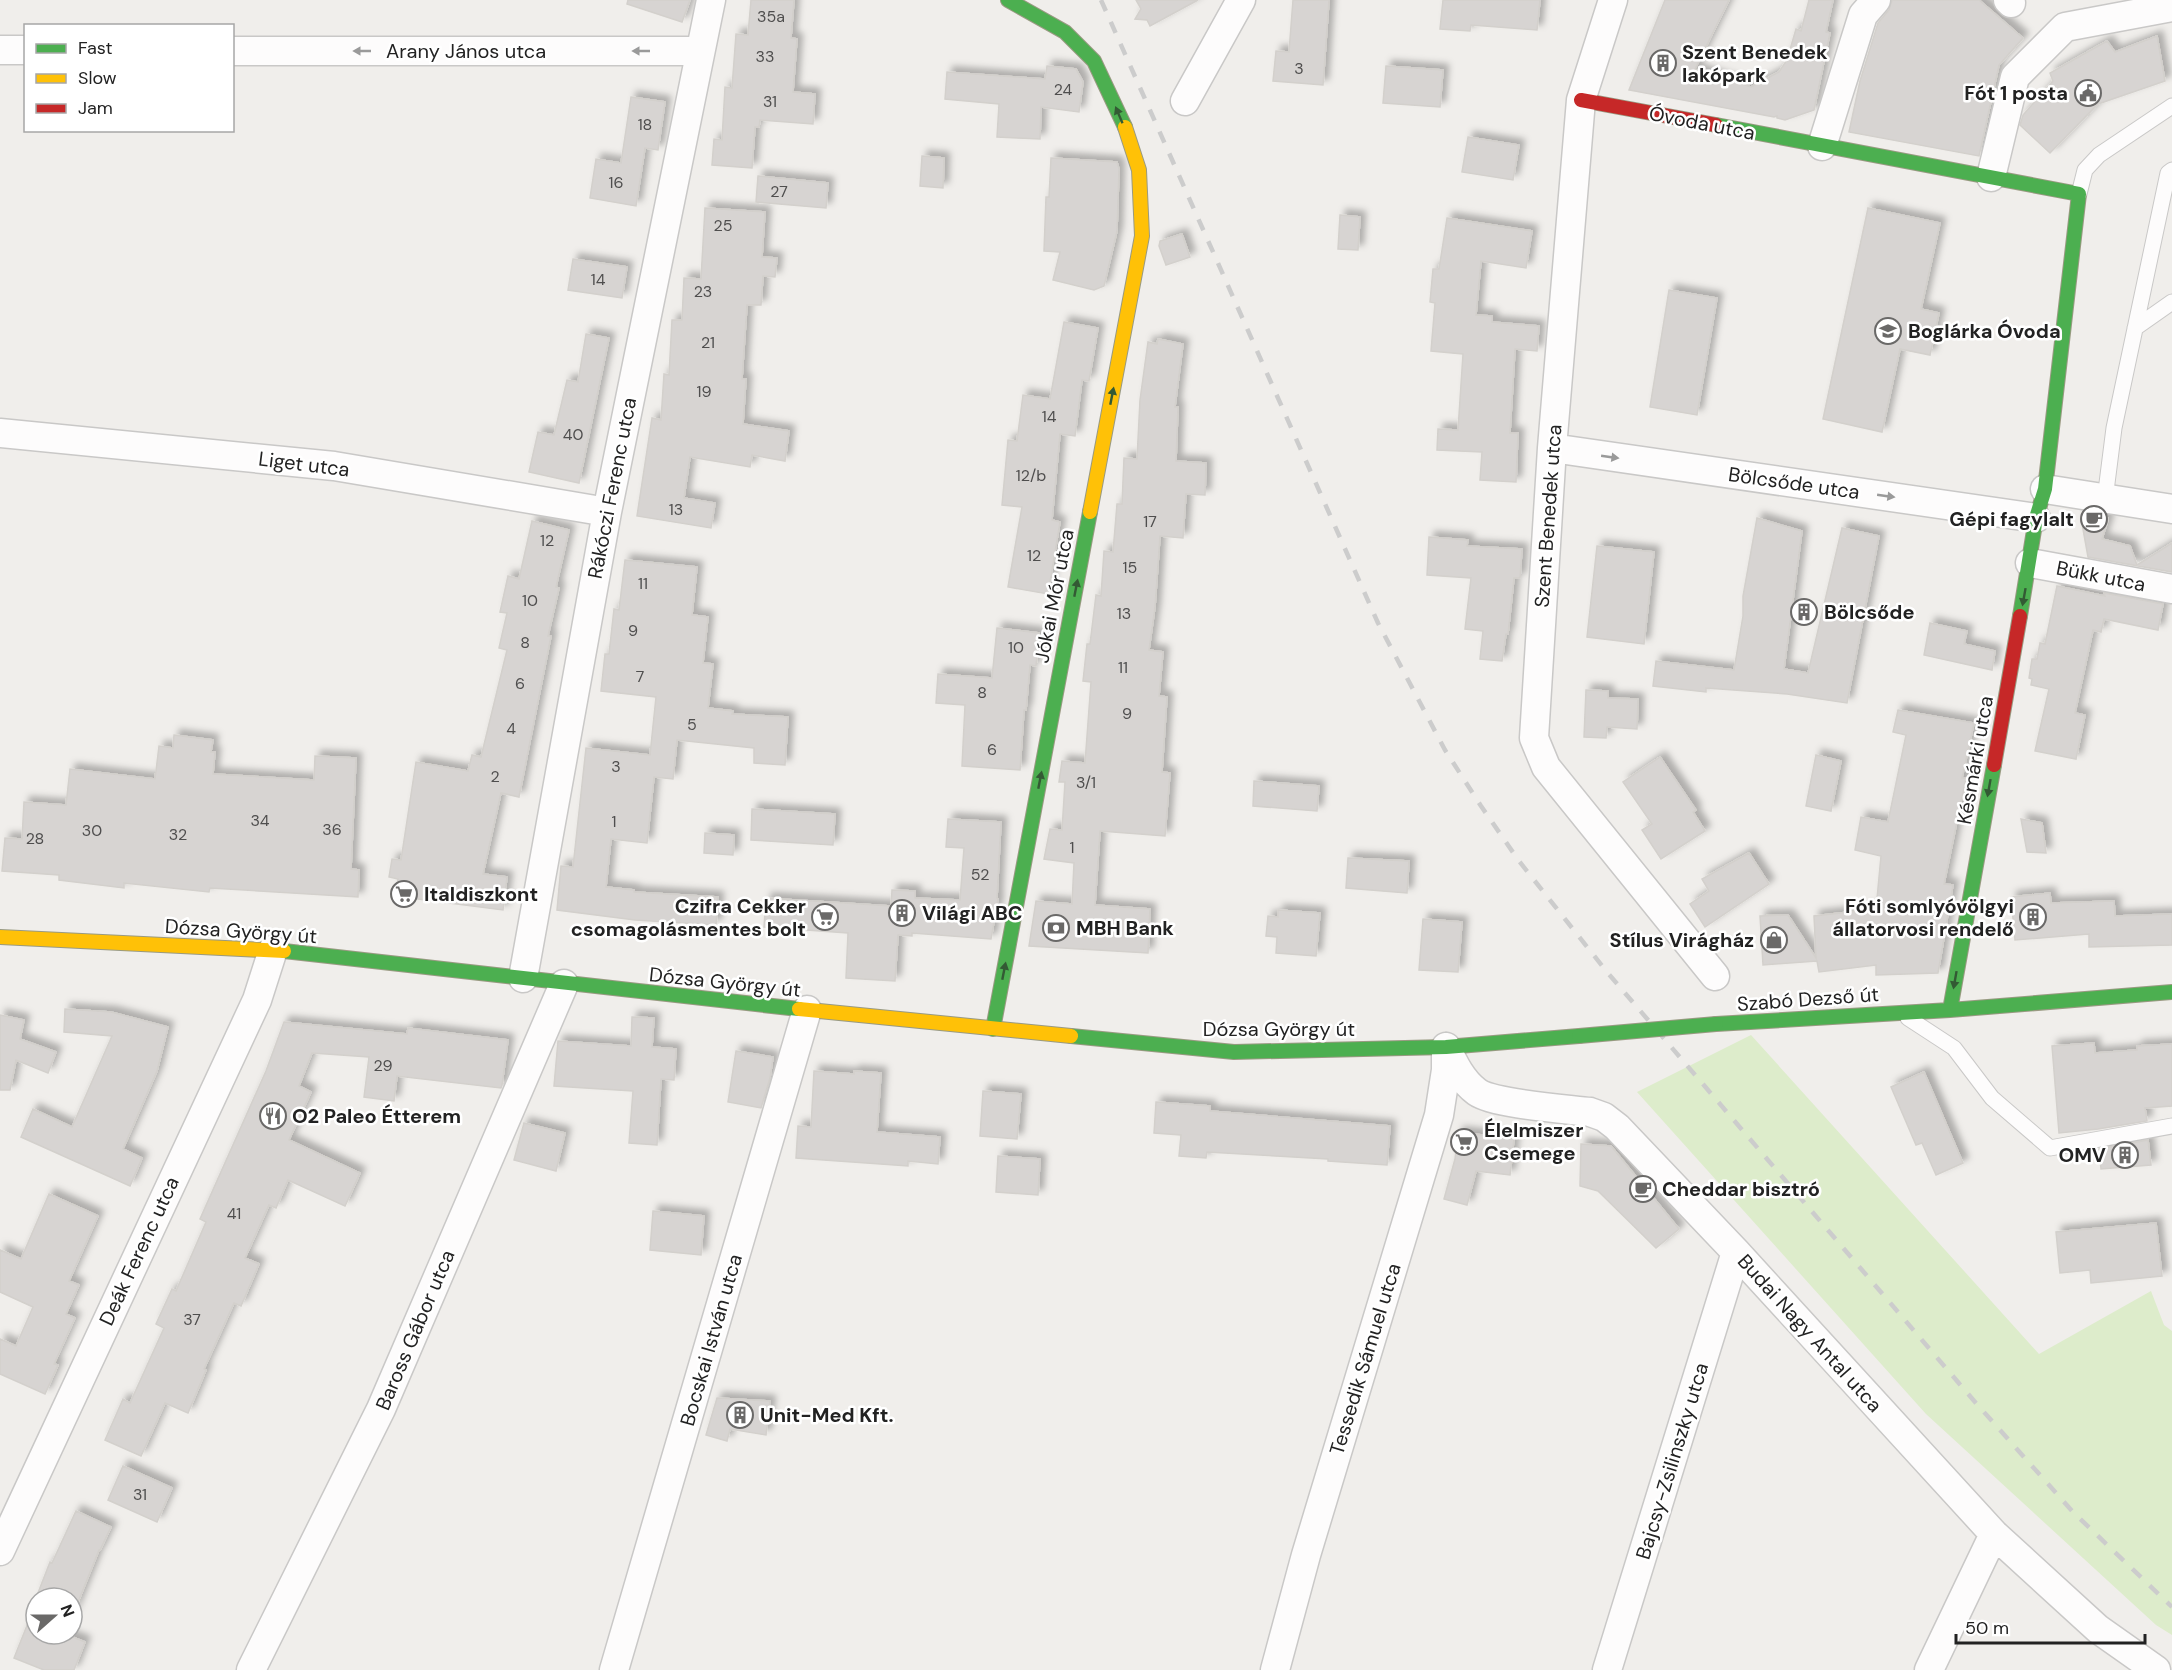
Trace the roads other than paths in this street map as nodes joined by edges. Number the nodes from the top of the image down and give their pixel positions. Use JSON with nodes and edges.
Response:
{"nodes":[{"id":1,"x":711,"y":0,"type":"edge"},
{"id":2,"x":1008,"y":0,"type":"edge"},
{"id":3,"x":1241,"y":0,"type":"edge"},
{"id":4,"x":1613,"y":0,"type":"edge"},
{"id":5,"x":1876,"y":0,"type":"edge"},
{"id":6,"x":2172,"y":7,"type":"edge"},
{"id":7,"x":0,"y":50,"type":"edge"},
{"id":8,"x":24,"y":50,"type":"edge"},
{"id":9,"x":234,"y":51,"type":"edge"},
{"id":10,"x":699,"y":51,"type":"junction"},
{"id":11,"x":1581,"y":100,"type":"junction"},
{"id":12,"x":1185,"y":101,"type":"dead end"},
{"id":13,"x":2172,"y":106,"type":"edge"},
{"id":14,"x":1822,"y":146,"type":"junction"},
{"id":15,"x":2172,"y":170,"type":"edge"},
{"id":16,"x":1991,"y":177,"type":"junction"},
{"id":17,"x":2079,"y":194,"type":"junction"},
{"id":18,"x":2172,"y":302,"type":"edge"},
{"id":19,"x":2135,"y":328,"type":"junction"},
{"id":20,"x":0,"y":433,"type":"edge"},
{"id":21,"x":1552,"y":448,"type":"junction"},
{"id":22,"x":2045,"y":489,"type":"junction"},
{"id":23,"x":2105,"y":499,"type":"junction"},
{"id":24,"x":2172,"y":509,"type":"edge"},
{"id":25,"x":607,"y":512,"type":"junction"},
{"id":26,"x":2036,"y":518,"type":"junction"},
{"id":27,"x":2030,"y":563,"type":"junction"},
{"id":28,"x":2172,"y":589,"type":"edge"},
{"id":29,"x":0,"y":937,"type":"edge"},
{"id":30,"x":273,"y":950,"type":"junction"},
{"id":31,"x":1715,"y":976,"type":"dead end"},
{"id":32,"x":523,"y":978,"type":"junction"},
{"id":33,"x":564,"y":984,"type":"junction"},
{"id":34,"x":2172,"y":992,"type":"edge"},
{"id":35,"x":807,"y":1010,"type":"junction"},
{"id":36,"x":1950,"y":1010,"type":"junction"},
{"id":37,"x":1900,"y":1013,"type":"junction"},
{"id":38,"x":993,"y":1029,"type":"junction"},
{"id":39,"x":1446,"y":1047,"type":"junction"},
{"id":40,"x":2172,"y":1126,"type":"edge"},
{"id":41,"x":1736,"y":1252,"type":"junction"},
{"id":42,"x":1994,"y":1534,"type":"junction"},
{"id":43,"x":0,"y":1551,"type":"edge"},
{"id":44,"x":251,"y":1670,"type":"edge"},
{"id":45,"x":614,"y":1670,"type":"edge"},
{"id":46,"x":1275,"y":1670,"type":"edge"},
{"id":47,"x":1607,"y":1670,"type":"edge"},
{"id":48,"x":1929,"y":1670,"type":"edge"},
{"id":49,"x":2156,"y":1670,"type":"edge"}],
"edges":[{"from":1,"to":10,"type":"street","name":"Rákóczi Ferenc utca"},
{"from":38,"to":2,"type":"street","name":"Jókai Mór utca","one_way":true},
{"from":3,"to":12,"type":"street"},
{"from":4,"to":11,"type":"street","name":"Szent Benedek utca"},
{"from":5,"to":14,"type":"street"},
{"from":6,"to":16,"type":"street"},
{"from":7,"to":8,"type":"street"},
{"from":10,"to":9,"type":"street","name":"Arany János utca","one_way":true},
{"from":10,"to":25,"type":"street","name":"Rákóczi Ferenc utca"},
{"from":11,"to":14,"type":"street","name":"Óvoda utca"},
{"from":11,"to":21,"type":"street","name":"Szent Benedek utca"},
{"from":13,"to":17,"type":"lane"},
{"from":14,"to":16,"type":"street","name":"Óvoda utca"},
{"from":15,"to":19,"type":"lane"},
{"from":16,"to":17,"type":"street","name":"Óvoda utca"},
{"from":17,"to":22,"type":"street","name":"Késmárki utca"},
{"from":18,"to":19,"type":"lane"},
{"from":19,"to":23,"type":"lane"},
{"from":20,"to":25,"type":"street","name":"Liget utca"},
{"from":21,"to":26,"type":"street","name":"Bölcsőde utca","one_way":true},
{"from":21,"to":31,"type":"street","name":"Szent Benedek utca"},
{"from":22,"to":23,"type":"street"},
{"from":22,"to":26,"type":"street","name":"Késmárki utca"},
{"from":23,"to":24,"type":"street"},
{"from":25,"to":32,"type":"street","name":"Rákóczi Ferenc utca"},
{"from":26,"to":27,"type":"street","name":"Késmárki utca"},
{"from":27,"to":28,"type":"street","name":"Bükk utca"},
{"from":27,"to":36,"type":"street","name":"Késmárki utca","one_way":true},
{"from":29,"to":30,"type":"street","name":"Dózsa György út"},
{"from":30,"to":32,"type":"street","name":"Dózsa György út"},
{"from":30,"to":43,"type":"street","name":"Deák Ferenc utca"},
{"from":32,"to":33,"type":"street","name":"Dózsa György út"},
{"from":33,"to":35,"type":"street","name":"Dózsa György út"},
{"from":33,"to":44,"type":"street","name":"Baross Gábor utca"},
{"from":34,"to":36,"type":"street","name":"Szabó Dezső út"},
{"from":35,"to":38,"type":"street","name":"Dózsa György út"},
{"from":35,"to":45,"type":"street","name":"Bocskai István utca"},
{"from":36,"to":37,"type":"street","name":"Szabó Dezső út"},
{"from":37,"to":39,"type":"street","name":"Szabó Dezső út","bridge":true},
{"from":37,"to":40,"type":"lane"},
{"from":38,"to":39,"type":"street","name":"Dózsa György út"},
{"from":39,"to":41,"type":"street","name":"Budai Nagy Antal utca"},
{"from":39,"to":46,"type":"street","name":"Tessedik Sámuel utca"},
{"from":41,"to":42,"type":"street","name":"Budai Nagy Antal utca"},
{"from":41,"to":47,"type":"street","name":"Bajcsy-Zsilinszky utca"},
{"from":42,"to":48,"type":"street"},
{"from":42,"to":49,"type":"street","name":"Budai Nagy Antal utca"}]}
